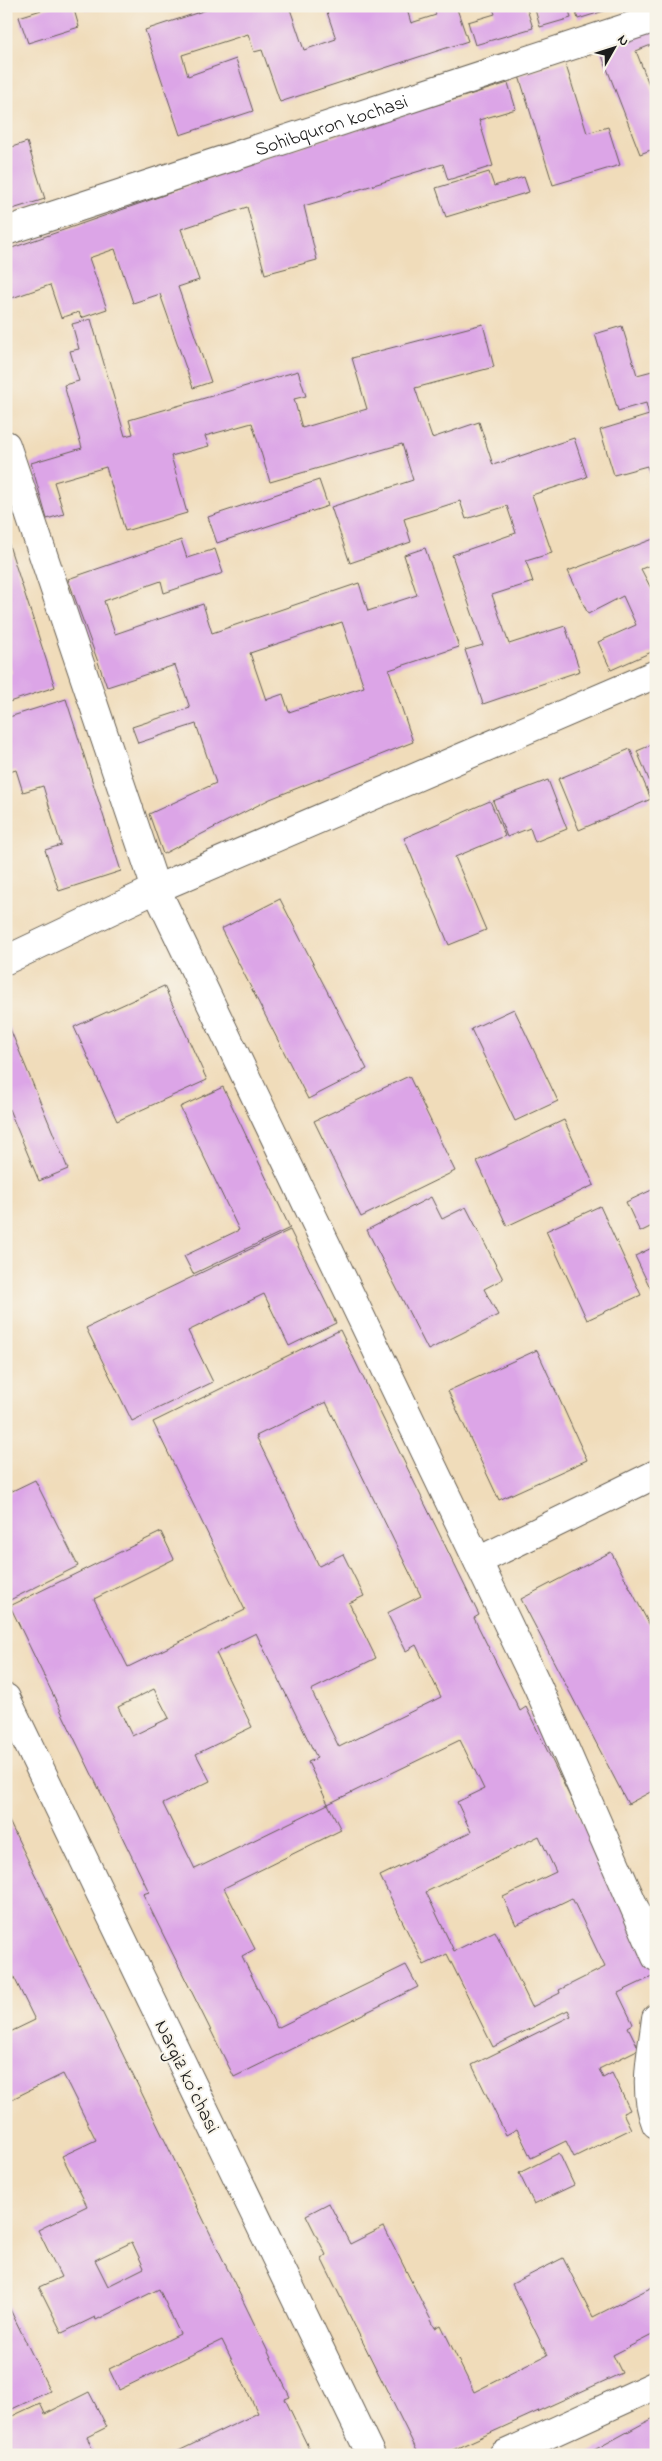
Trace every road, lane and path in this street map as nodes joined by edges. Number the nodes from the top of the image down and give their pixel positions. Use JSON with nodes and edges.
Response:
{"nodes":[{"id":1,"x":656,"y":18,"type":"edge"},
{"id":2,"x":6,"y":231,"type":"edge"},
{"id":3,"x":6,"y":445,"type":"edge"},
{"id":4,"x":656,"y":674,"type":"edge"},
{"id":5,"x":156,"y":889,"type":"junction"},
{"id":6,"x":6,"y":960,"type":"edge"},
{"id":7,"x":656,"y":1474,"type":"edge"},
{"id":8,"x":478,"y":1561,"type":"junction"},
{"id":9,"x":6,"y":1698,"type":"edge"},
{"id":10,"x":656,"y":1957,"type":"edge"},
{"id":11,"x":656,"y":2018,"type":"edge"},
{"id":12,"x":656,"y":2124,"type":"edge"},
{"id":13,"x":656,"y":2385,"type":"edge"},
{"id":14,"x":371,"y":2455,"type":"edge"},
{"id":15,"x":503,"y":2455,"type":"edge"}],
"edges":[{"from":1,"to":2,"type":"street","name":"Sohibquron kochasi"},
{"from":3,"to":5,"type":"street"},
{"from":4,"to":5,"type":"street"},
{"from":5,"to":6,"type":"street"},
{"from":5,"to":8,"type":"street"},
{"from":7,"to":8,"type":"street"},
{"from":8,"to":10,"type":"street"},
{"from":9,"to":14,"type":"street","name":"Nargiz koʻchasi"},
{"from":11,"to":12,"type":"street"},
{"from":13,"to":15,"type":"street"}]}
